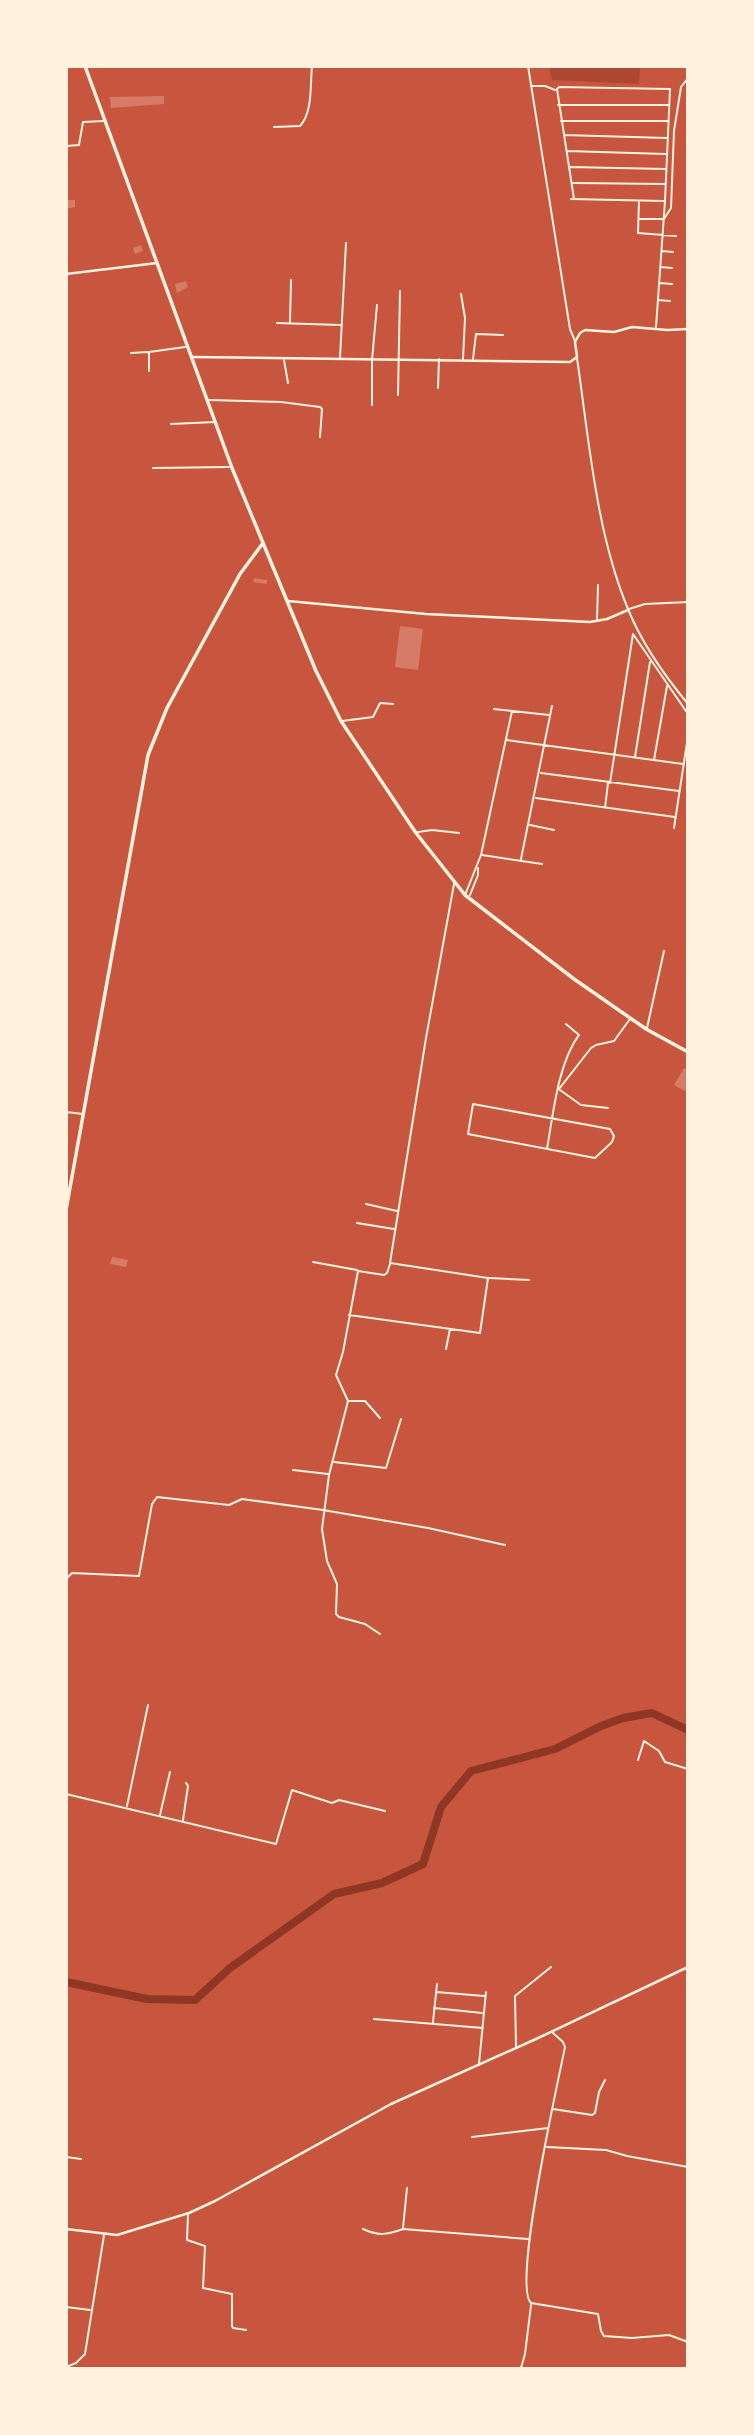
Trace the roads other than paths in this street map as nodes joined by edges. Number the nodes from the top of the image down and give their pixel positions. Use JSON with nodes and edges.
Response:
{"nodes":[{"id":1,"x":85,"y":66,"type":"edge"},
{"id":2,"x":312,"y":66,"type":"edge"},
{"id":3,"x":528,"y":66,"type":"edge"},
{"id":4,"x":688,"y":78,"type":"edge"},
{"id":5,"x":531,"y":86,"type":"junction"},
{"id":6,"x":556,"y":90,"type":"junction"},
{"id":7,"x":558,"y":105,"type":"junction"},
{"id":8,"x":669,"y":105,"type":"junction"},
{"id":9,"x":105,"y":121,"type":"junction"},
{"id":10,"x":561,"y":121,"type":"junction"},
{"id":11,"x":668,"y":121,"type":"junction"},
{"id":12,"x":274,"y":127,"type":"dead end"},
{"id":13,"x":564,"y":135,"type":"junction"},
{"id":14,"x":668,"y":138,"type":"junction"},
{"id":15,"x":66,"y":146,"type":"edge"},
{"id":16,"x":566,"y":151,"type":"junction"},
{"id":17,"x":667,"y":154,"type":"junction"},
{"id":18,"x":569,"y":167,"type":"junction"},
{"id":19,"x":667,"y":169,"type":"junction"},
{"id":20,"x":572,"y":183,"type":"junction"},
{"id":21,"x":666,"y":184,"type":"junction"},
{"id":22,"x":639,"y":200,"type":"junction"},
{"id":23,"x":666,"y":201,"type":"junction"},
{"id":24,"x":639,"y":219,"type":"junction"},
{"id":25,"x":664,"y":219,"type":"junction"},
{"id":26,"x":663,"y":235,"type":"junction"},
{"id":27,"x":676,"y":236,"type":"dead end"},
{"id":28,"x":346,"y":243,"type":"dead end"},
{"id":29,"x":662,"y":251,"type":"junction"},
{"id":30,"x":673,"y":252,"type":"dead end"},
{"id":31,"x":157,"y":263,"type":"junction"},
{"id":32,"x":660,"y":267,"type":"junction"},
{"id":33,"x":672,"y":268,"type":"dead end"},
{"id":34,"x":66,"y":274,"type":"edge"},
{"id":35,"x":291,"y":280,"type":"dead end"},
{"id":36,"x":659,"y":283,"type":"junction"},
{"id":37,"x":673,"y":284,"type":"dead end"},
{"id":38,"x":400,"y":291,"type":"dead end"},
{"id":39,"x":461,"y":294,"type":"dead end"},
{"id":40,"x":657,"y":300,"type":"junction"},
{"id":41,"x":670,"y":301,"type":"dead end"},
{"id":42,"x":377,"y":305,"type":"dead end"},
{"id":43,"x":277,"y":323,"type":"dead end"},
{"id":44,"x":290,"y":323,"type":"junction"},
{"id":45,"x":341,"y":325,"type":"junction"},
{"id":46,"x":655,"y":328,"type":"junction"},
{"id":47,"x":688,"y":329,"type":"edge"},
{"id":48,"x":503,"y":335,"type":"dead end"},
{"id":49,"x":575,"y":342,"type":"junction"},
{"id":50,"x":187,"y":346,"type":"junction"},
{"id":51,"x":149,"y":352,"type":"junction"},
{"id":52,"x":131,"y":353,"type":"dead end"},
{"id":53,"x":191,"y":357,"type":"junction"},
{"id":54,"x":577,"y":357,"type":"junction"},
{"id":55,"x":284,"y":359,"type":"junction"},
{"id":56,"x":340,"y":359,"type":"junction"},
{"id":57,"x":398,"y":359,"type":"junction"},
{"id":58,"x":439,"y":359,"type":"junction"},
{"id":59,"x":463,"y":359,"type":"junction"},
{"id":60,"x":372,"y":360,"type":"junction"},
{"id":61,"x":473,"y":360,"type":"junction"},
{"id":62,"x":149,"y":370,"type":"dead end"},
{"id":63,"x":288,"y":383,"type":"dead end"},
{"id":64,"x":438,"y":388,"type":"dead end"},
{"id":65,"x":398,"y":395,"type":"dead end"},
{"id":66,"x":207,"y":401,"type":"junction"},
{"id":67,"x":372,"y":405,"type":"dead end"},
{"id":68,"x":215,"y":422,"type":"junction"},
{"id":69,"x":171,"y":424,"type":"dead end"},
{"id":70,"x":320,"y":437,"type":"dead end"},
{"id":71,"x":153,"y":468,"type":"dead end"},
{"id":72,"x":232,"y":468,"type":"junction"},
{"id":73,"x":263,"y":543,"type":"junction"},
{"id":74,"x":598,"y":585,"type":"dead end"},
{"id":75,"x":288,"y":601,"type":"junction"},
{"id":76,"x":688,"y":602,"type":"edge"},
{"id":77,"x":628,"y":610,"type":"junction"},
{"id":78,"x":597,"y":621,"type":"junction"},
{"id":79,"x":651,"y":661,"type":"junction"},
{"id":80,"x":667,"y":684,"type":"junction"},
{"id":81,"x":393,"y":704,"type":"dead end"},
{"id":82,"x":688,"y":704,"type":"edge"},
{"id":83,"x":552,"y":706,"type":"dead end"},
{"id":84,"x":494,"y":709,"type":"dead end"},
{"id":85,"x":512,"y":711,"type":"junction"},
{"id":86,"x":688,"y":714,"type":"edge"},
{"id":87,"x":550,"y":716,"type":"junction"},
{"id":88,"x":341,"y":721,"type":"junction"},
{"id":89,"x":688,"y":736,"type":"edge"},
{"id":90,"x":506,"y":740,"type":"junction"},
{"id":91,"x":544,"y":747,"type":"junction"},
{"id":92,"x":613,"y":756,"type":"junction"},
{"id":93,"x":635,"y":759,"type":"junction"},
{"id":94,"x":654,"y":761,"type":"junction"},
{"id":95,"x":683,"y":764,"type":"junction"},
{"id":96,"x":539,"y":772,"type":"junction"},
{"id":97,"x":609,"y":783,"type":"junction"},
{"id":98,"x":679,"y":792,"type":"junction"},
{"id":99,"x":534,"y":798,"type":"junction"},
{"id":100,"x":605,"y":809,"type":"junction"},
{"id":101,"x":675,"y":817,"type":"junction"},
{"id":102,"x":529,"y":825,"type":"junction"},
{"id":103,"x":674,"y":828,"type":"dead end"},
{"id":104,"x":554,"y":830,"type":"dead end"},
{"id":105,"x":459,"y":833,"type":"dead end"},
{"id":106,"x":416,"y":834,"type":"junction"},
{"id":107,"x":481,"y":855,"type":"junction"},
{"id":108,"x":521,"y":859,"type":"junction"},
{"id":109,"x":542,"y":864,"type":"dead end"},
{"id":110,"x":478,"y":866,"type":"junction"},
{"id":111,"x":473,"y":878,"type":"junction"},
{"id":112,"x":477,"y":879,"type":"junction"},
{"id":113,"x":454,"y":884,"type":"junction"},
{"id":114,"x":466,"y":897,"type":"junction"},
{"id":115,"x":664,"y":951,"type":"dead end"},
{"id":116,"x":630,"y":1018,"type":"junction"},
{"id":117,"x":566,"y":1024,"type":"dead end"},
{"id":118,"x":646,"y":1029,"type":"junction"},
{"id":119,"x":688,"y":1052,"type":"edge"},
{"id":120,"x":559,"y":1090,"type":"junction"},
{"id":121,"x":608,"y":1108,"type":"dead end"},
{"id":122,"x":66,"y":1112,"type":"edge"},
{"id":123,"x":84,"y":1114,"type":"junction"},
{"id":124,"x":552,"y":1117,"type":"junction"},
{"id":125,"x":547,"y":1149,"type":"junction"},
{"id":126,"x":366,"y":1205,"type":"dead end"},
{"id":127,"x":66,"y":1210,"type":"edge"},
{"id":128,"x":398,"y":1211,"type":"junction"},
{"id":129,"x":357,"y":1223,"type":"dead end"},
{"id":130,"x":395,"y":1229,"type":"junction"},
{"id":131,"x":313,"y":1262,"type":"dead end"},
{"id":132,"x":390,"y":1263,"type":"junction"},
{"id":133,"x":358,"y":1270,"type":"junction"},
{"id":134,"x":488,"y":1278,"type":"junction"},
{"id":135,"x":529,"y":1280,"type":"dead end"},
{"id":136,"x":349,"y":1315,"type":"junction"},
{"id":137,"x":450,"y":1328,"type":"junction"},
{"id":138,"x":446,"y":1349,"type":"dead end"},
{"id":139,"x":348,"y":1401,"type":"junction"},
{"id":140,"x":380,"y":1418,"type":"dead end"},
{"id":141,"x":401,"y":1419,"type":"dead end"},
{"id":142,"x":333,"y":1461,"type":"junction"},
{"id":143,"x":293,"y":1470,"type":"dead end"},
{"id":144,"x":329,"y":1475,"type":"junction"},
{"id":145,"x":323,"y":1510,"type":"junction"},
{"id":146,"x":505,"y":1545,"type":"dead end"},
{"id":147,"x":66,"y":1579,"type":"edge"},
{"id":148,"x":380,"y":1634,"type":"dead end"},
{"id":149,"x":148,"y":1705,"type":"dead end"},
{"id":150,"x":638,"y":1760,"type":"dead end"},
{"id":151,"x":688,"y":1769,"type":"edge"},
{"id":152,"x":170,"y":1772,"type":"dead end"},
{"id":153,"x":186,"y":1783,"type":"dead end"},
{"id":154,"x":66,"y":1794,"type":"edge"},
{"id":155,"x":127,"y":1807,"type":"junction"},
{"id":156,"x":385,"y":1811,"type":"dead end"},
{"id":157,"x":160,"y":1816,"type":"junction"},
{"id":158,"x":183,"y":1821,"type":"junction"},
{"id":159,"x":551,"y":1967,"type":"dead end"},
{"id":160,"x":688,"y":1967,"type":"edge"},
{"id":161,"x":437,"y":1984,"type":"dead end"},
{"id":162,"x":436,"y":1992,"type":"junction"},
{"id":163,"x":486,"y":1992,"type":"dead end"},
{"id":164,"x":485,"y":1996,"type":"junction"},
{"id":165,"x":434,"y":2008,"type":"junction"},
{"id":166,"x":484,"y":2013,"type":"junction"},
{"id":167,"x":374,"y":2019,"type":"dead end"},
{"id":168,"x":433,"y":2023,"type":"junction"},
{"id":169,"x":483,"y":2028,"type":"junction"},
{"id":170,"x":552,"y":2032,"type":"junction"},
{"id":171,"x":516,"y":2047,"type":"junction"},
{"id":172,"x":479,"y":2065,"type":"junction"},
{"id":173,"x":605,"y":2080,"type":"dead end"},
{"id":174,"x":552,"y":2108,"type":"junction"},
{"id":175,"x":549,"y":2128,"type":"junction"},
{"id":176,"x":472,"y":2137,"type":"dead end"},
{"id":177,"x":546,"y":2147,"type":"junction"},
{"id":178,"x":66,"y":2157,"type":"edge"},
{"id":179,"x":81,"y":2159,"type":"dead end"},
{"id":180,"x":688,"y":2167,"type":"edge"},
{"id":181,"x":407,"y":2188,"type":"dead end"},
{"id":182,"x":189,"y":2213,"type":"junction"},
{"id":183,"x":66,"y":2229,"type":"edge"},
{"id":184,"x":362,"y":2229,"type":"dead end"},
{"id":185,"x":403,"y":2230,"type":"junction"},
{"id":186,"x":104,"y":2235,"type":"junction"},
{"id":187,"x":530,"y":2239,"type":"junction"},
{"id":188,"x":531,"y":2304,"type":"junction"},
{"id":189,"x":66,"y":2307,"type":"edge"},
{"id":190,"x":91,"y":2311,"type":"junction"},
{"id":191,"x":246,"y":2330,"type":"dead end"},
{"id":192,"x":688,"y":2342,"type":"edge"},
{"id":193,"x":66,"y":2367,"type":"edge"},
{"id":194,"x":521,"y":2368,"type":"edge"}],
"edges":[{"from":1,"to":9,"type":"main road"},
{"from":2,"to":12,"type":"street"},
{"from":3,"to":5,"type":"street"},
{"from":4,"to":25,"type":"street"},
{"from":5,"to":6,"type":"street"},
{"from":5,"to":49,"type":"street"},
{"from":6,"to":7,"type":"street"},
{"from":6,"to":8,"type":"street"},
{"from":7,"to":8,"type":"street"},
{"from":7,"to":10,"type":"street"},
{"from":8,"to":11,"type":"street"},
{"from":9,"to":15,"type":"street"},
{"from":9,"to":31,"type":"main road"},
{"from":10,"to":11,"type":"street"},
{"from":10,"to":13,"type":"street"},
{"from":11,"to":14,"type":"street"},
{"from":13,"to":14,"type":"street"},
{"from":13,"to":16,"type":"street"},
{"from":14,"to":17,"type":"street"},
{"from":16,"to":17,"type":"street"},
{"from":16,"to":18,"type":"street"},
{"from":17,"to":19,"type":"street"},
{"from":18,"to":19,"type":"street"},
{"from":18,"to":20,"type":"street"},
{"from":19,"to":21,"type":"street"},
{"from":20,"to":21,"type":"street"},
{"from":20,"to":22,"type":"street"},
{"from":21,"to":23,"type":"street"},
{"from":22,"to":23,"type":"street"},
{"from":22,"to":24,"type":"street"},
{"from":23,"to":25,"type":"street"},
{"from":24,"to":25,"type":"street"},
{"from":24,"to":26,"type":"street"},
{"from":25,"to":26,"type":"street"},
{"from":26,"to":27,"type":"street"},
{"from":26,"to":29,"type":"street"},
{"from":28,"to":45,"type":"street"},
{"from":29,"to":30,"type":"street"},
{"from":29,"to":32,"type":"street"},
{"from":31,"to":34,"type":"street"},
{"from":31,"to":50,"type":"main road"},
{"from":32,"to":33,"type":"street"},
{"from":32,"to":36,"type":"street"},
{"from":35,"to":44,"type":"street"},
{"from":36,"to":37,"type":"street"},
{"from":36,"to":40,"type":"street"},
{"from":38,"to":57,"type":"street"},
{"from":39,"to":59,"type":"street"},
{"from":40,"to":41,"type":"street"},
{"from":40,"to":46,"type":"street"},
{"from":42,"to":60,"type":"street"},
{"from":43,"to":44,"type":"street"},
{"from":44,"to":45,"type":"street"},
{"from":45,"to":56,"type":"street"},
{"from":46,"to":47,"type":"street"},
{"from":46,"to":49,"type":"street"},
{"from":48,"to":61,"type":"street"},
{"from":49,"to":54,"type":"street"},
{"from":50,"to":51,"type":"street"},
{"from":50,"to":53,"type":"main road"},
{"from":51,"to":52,"type":"street"},
{"from":51,"to":62,"type":"street"},
{"from":53,"to":55,"type":"street"},
{"from":53,"to":66,"type":"main road"},
{"from":54,"to":61,"type":"street"},
{"from":54,"to":77,"type":"street"},
{"from":55,"to":56,"type":"street"},
{"from":55,"to":63,"type":"street"},
{"from":56,"to":60,"type":"street"},
{"from":57,"to":58,"type":"street"},
{"from":57,"to":60,"type":"street"},
{"from":57,"to":65,"type":"street"},
{"from":58,"to":59,"type":"street"},
{"from":58,"to":64,"type":"street"},
{"from":59,"to":61,"type":"street"},
{"from":60,"to":67,"type":"street"},
{"from":66,"to":68,"type":"main road"},
{"from":66,"to":70,"type":"street"},
{"from":68,"to":69,"type":"street"},
{"from":68,"to":72,"type":"main road"},
{"from":71,"to":72,"type":"street"},
{"from":72,"to":73,"type":"main road"},
{"from":73,"to":75,"type":"main road"},
{"from":73,"to":123,"type":"main road"},
{"from":74,"to":78,"type":"street"},
{"from":75,"to":78,"type":"street"},
{"from":75,"to":88,"type":"main road"},
{"from":76,"to":77,"type":"street"},
{"from":77,"to":78,"type":"street"},
{"from":77,"to":82,"type":"street"},
{"from":79,"to":80,"type":"street"},
{"from":79,"to":92,"type":"street"},
{"from":79,"to":93,"type":"street"},
{"from":80,"to":86,"type":"street"},
{"from":80,"to":94,"type":"street"},
{"from":81,"to":88,"type":"street"},
{"from":83,"to":87,"type":"street"},
{"from":84,"to":85,"type":"street"},
{"from":85,"to":87,"type":"street"},
{"from":85,"to":90,"type":"street"},
{"from":87,"to":91,"type":"street"},
{"from":88,"to":106,"type":"main road"},
{"from":89,"to":95,"type":"street"},
{"from":90,"to":91,"type":"street"},
{"from":90,"to":107,"type":"street"},
{"from":91,"to":92,"type":"street"},
{"from":91,"to":96,"type":"street"},
{"from":92,"to":93,"type":"street"},
{"from":92,"to":97,"type":"street"},
{"from":93,"to":94,"type":"street"},
{"from":94,"to":95,"type":"street"},
{"from":95,"to":98,"type":"street"},
{"from":96,"to":97,"type":"street"},
{"from":96,"to":99,"type":"street"},
{"from":97,"to":98,"type":"street"},
{"from":97,"to":100,"type":"street"},
{"from":98,"to":101,"type":"street"},
{"from":99,"to":100,"type":"street"},
{"from":99,"to":102,"type":"street"},
{"from":100,"to":101,"type":"street"},
{"from":101,"to":103,"type":"street"},
{"from":102,"to":104,"type":"street"},
{"from":102,"to":108,"type":"street"},
{"from":105,"to":106,"type":"street"},
{"from":106,"to":113,"type":"main road"},
{"from":107,"to":108,"type":"street"},
{"from":107,"to":110,"type":"street"},
{"from":108,"to":109,"type":"street"},
{"from":110,"to":111,"type":"street"},
{"from":110,"to":112,"type":"street"},
{"from":111,"to":112,"type":"street"},
{"from":111,"to":114,"type":"street"},
{"from":112,"to":114,"type":"street"},
{"from":113,"to":114,"type":"main road"},
{"from":113,"to":128,"type":"street"},
{"from":114,"to":116,"type":"main road"},
{"from":115,"to":118,"type":"street"},
{"from":116,"to":118,"type":"main road"},
{"from":116,"to":120,"type":"street"},
{"from":117,"to":120,"type":"street"},
{"from":118,"to":119,"type":"main road"},
{"from":120,"to":121,"type":"street"},
{"from":120,"to":124,"type":"street"},
{"from":122,"to":123,"type":"street"},
{"from":123,"to":127,"type":"main road"},
{"from":124,"to":125,"type":"street"},
{"from":124,"to":125,"type":"street"},
{"from":124,"to":125,"type":"street"},
{"from":126,"to":128,"type":"street"},
{"from":128,"to":130,"type":"street"},
{"from":129,"to":130,"type":"street"},
{"from":130,"to":132,"type":"street"},
{"from":131,"to":133,"type":"street"},
{"from":132,"to":133,"type":"street"},
{"from":132,"to":134,"type":"street"},
{"from":133,"to":136,"type":"street"},
{"from":134,"to":135,"type":"street"},
{"from":134,"to":137,"type":"street"},
{"from":136,"to":137,"type":"street"},
{"from":136,"to":139,"type":"street"},
{"from":137,"to":138,"type":"street"},
{"from":139,"to":140,"type":"street"},
{"from":139,"to":142,"type":"street"},
{"from":141,"to":142,"type":"street"},
{"from":142,"to":144,"type":"street"},
{"from":143,"to":144,"type":"street"},
{"from":144,"to":145,"type":"street"},
{"from":145,"to":146,"type":"street"},
{"from":145,"to":147,"type":"street"},
{"from":145,"to":148,"type":"street"},
{"from":149,"to":155,"type":"street"},
{"from":150,"to":151,"type":"street"},
{"from":152,"to":157,"type":"street"},
{"from":153,"to":158,"type":"street"},
{"from":154,"to":155,"type":"street"},
{"from":155,"to":157,"type":"street"},
{"from":156,"to":158,"type":"street"},
{"from":157,"to":158,"type":"street"},
{"from":159,"to":171,"type":"street"},
{"from":160,"to":170,"type":"street"},
{"from":161,"to":162,"type":"street"},
{"from":162,"to":164,"type":"street"},
{"from":162,"to":165,"type":"street"},
{"from":163,"to":164,"type":"street"},
{"from":164,"to":166,"type":"street"},
{"from":165,"to":166,"type":"street"},
{"from":165,"to":168,"type":"street"},
{"from":166,"to":169,"type":"street"},
{"from":167,"to":168,"type":"street"},
{"from":168,"to":169,"type":"street"},
{"from":169,"to":172,"type":"street"},
{"from":170,"to":171,"type":"street"},
{"from":170,"to":174,"type":"street"},
{"from":171,"to":172,"type":"street"},
{"from":172,"to":182,"type":"street"},
{"from":173,"to":174,"type":"street"},
{"from":174,"to":175,"type":"street"},
{"from":175,"to":176,"type":"street"},
{"from":175,"to":177,"type":"street"},
{"from":177,"to":180,"type":"street"},
{"from":177,"to":187,"type":"street"},
{"from":178,"to":179,"type":"street"},
{"from":181,"to":185,"type":"street"},
{"from":182,"to":186,"type":"street"},
{"from":182,"to":191,"type":"street"},
{"from":183,"to":186,"type":"street"},
{"from":184,"to":185,"type":"street"},
{"from":185,"to":187,"type":"street"},
{"from":186,"to":190,"type":"street"},
{"from":187,"to":188,"type":"street"},
{"from":188,"to":192,"type":"street"},
{"from":188,"to":194,"type":"street"},
{"from":189,"to":190,"type":"street"},
{"from":190,"to":193,"type":"street"}]}
